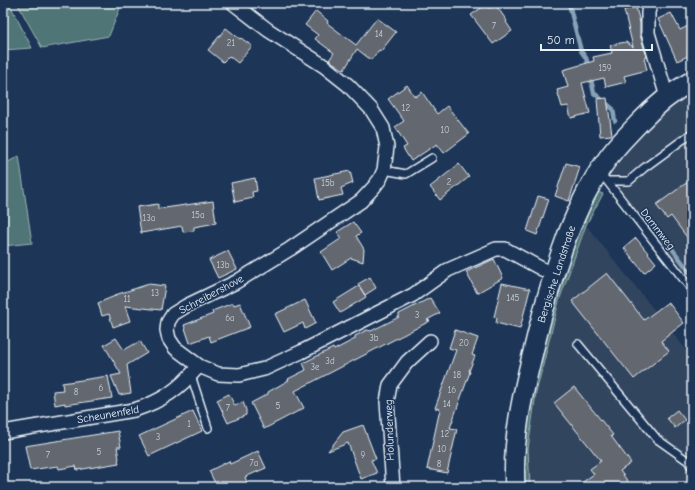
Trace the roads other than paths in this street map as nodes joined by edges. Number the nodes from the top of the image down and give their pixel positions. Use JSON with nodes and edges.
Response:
{"nodes":[{"id":1,"x":233,"y":3,"type":"edge"},
{"id":2,"x":651,"y":3,"type":"edge"},
{"id":3,"x":692,"y":81,"type":"edge"},
{"id":4,"x":667,"y":97,"type":"junction"},
{"id":5,"x":692,"y":133,"type":"edge"},
{"id":6,"x":432,"y":158,"type":"dead end"},
{"id":7,"x":384,"y":170,"type":"junction"},
{"id":8,"x":603,"y":176,"type":"junction"},
{"id":9,"x":553,"y":275,"type":"junction"},
{"id":10,"x":692,"y":290,"type":"edge"},
{"id":11,"x":430,"y":341,"type":"dead end"},
{"id":12,"x":578,"y":344,"type":"dead end"},
{"id":13,"x":195,"y":371,"type":"junction"},
{"id":14,"x":208,"y":428,"type":"dead end"},
{"id":15,"x":3,"y":432,"type":"edge"},
{"id":16,"x":692,"y":467,"type":"edge"},
{"id":17,"x":393,"y":487,"type":"edge"},
{"id":18,"x":515,"y":487,"type":"edge"}],
"edges":[{"from":1,"to":7,"type":"street","name":"Schreibershove"},
{"from":2,"to":4,"type":"street"},
{"from":3,"to":4,"type":"main road","name":"Bergische Landstraße"},
{"from":4,"to":8,"type":"main road","name":"Bergische Landstraße"},
{"from":5,"to":8,"type":"lane"},
{"from":6,"to":7,"type":"lane"},
{"from":7,"to":13,"type":"street","name":"Schreibershove"},
{"from":8,"to":9,"type":"main road","name":"Bergische Landstraße"},
{"from":8,"to":10,"type":"lane","name":"Dammweg"},
{"from":9,"to":13,"type":"street","name":"Schreibershove"},
{"from":9,"to":18,"type":"main road","name":"Bergische Landstraße"},
{"from":11,"to":17,"type":"street","name":"Holunderweg"},
{"from":12,"to":16,"type":"lane"},
{"from":13,"to":14,"type":"lane"},
{"from":13,"to":15,"type":"street","name":"Scheunenfeld"}]}
